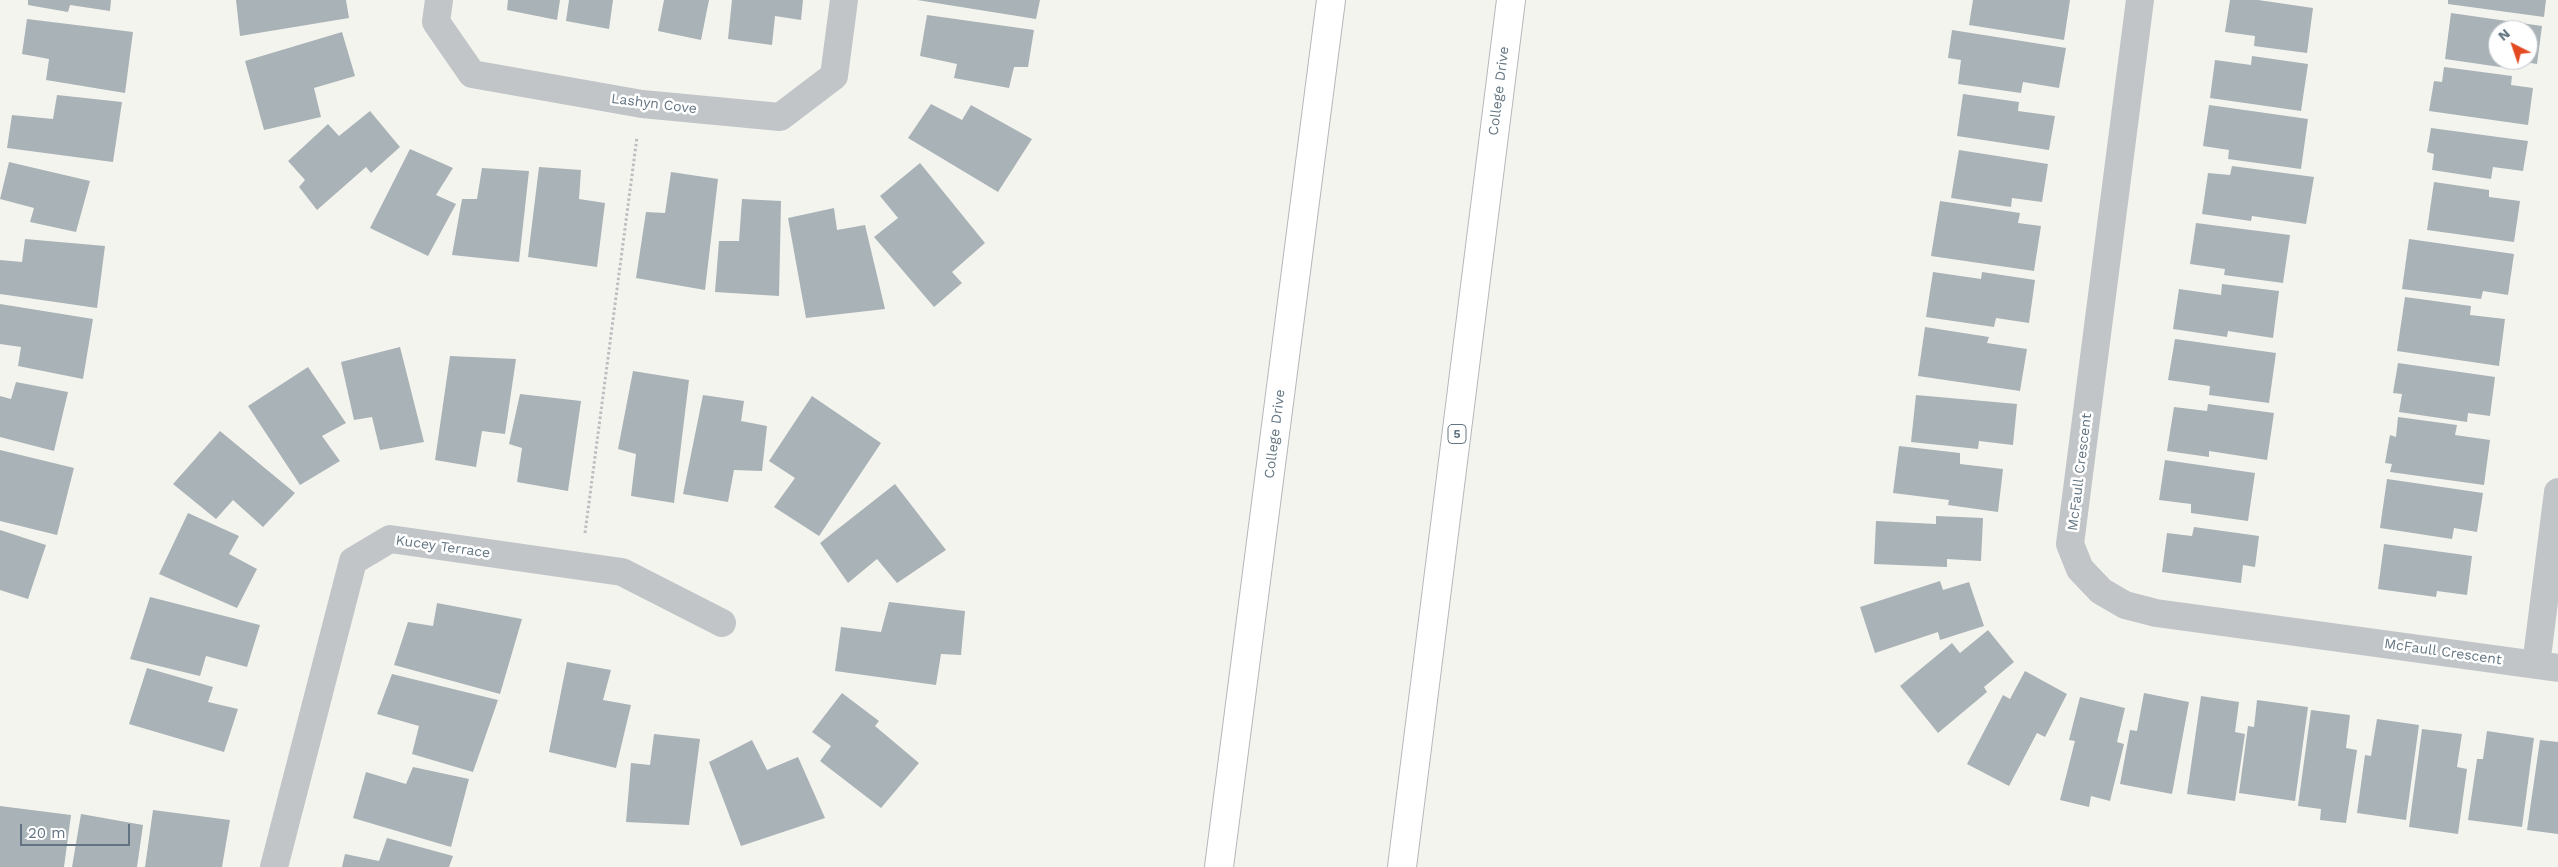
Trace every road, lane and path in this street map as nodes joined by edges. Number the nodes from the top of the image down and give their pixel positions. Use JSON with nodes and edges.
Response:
{"nodes":[{"id":1,"x":439,"y":0,"type":"edge"},
{"id":2,"x":844,"y":0,"type":"edge"},
{"id":3,"x":1325,"y":0,"type":"edge"},
{"id":4,"x":1331,"y":0,"type":"edge"},
{"id":5,"x":1511,"y":0,"type":"edge"},
{"id":6,"x":2140,"y":0,"type":"edge"},
{"id":7,"x":1315,"y":120,"type":"junction"},
{"id":8,"x":638,"y":134,"type":"dead end"},
{"id":9,"x":2558,"y":492,"type":"edge"},
{"id":10,"x":584,"y":540,"type":"dead end"},
{"id":11,"x":722,"y":623,"type":"dead end"},
{"id":12,"x":2547,"y":666,"type":"edge"},
{"id":13,"x":274,"y":867,"type":"edge"},
{"id":14,"x":1219,"y":867,"type":"edge"},
{"id":15,"x":1402,"y":867,"type":"edge"}],
"edges":[{"from":1,"to":2,"type":"street","name":"Lashyn Cove"},
{"from":3,"to":7,"type":"highway"},
{"from":4,"to":7,"type":"highway","name":"College Drive"},
{"from":5,"to":15,"type":"highway","name":"College Drive","number":"5"},
{"from":6,"to":12,"type":"street","name":"McFaull Crescent"},
{"from":7,"to":14,"type":"highway","name":"College Drive"},
{"from":8,"to":10,"type":"path"},
{"from":9,"to":12,"type":"street"},
{"from":11,"to":13,"type":"street","name":"Kucey Terrace"}]}
